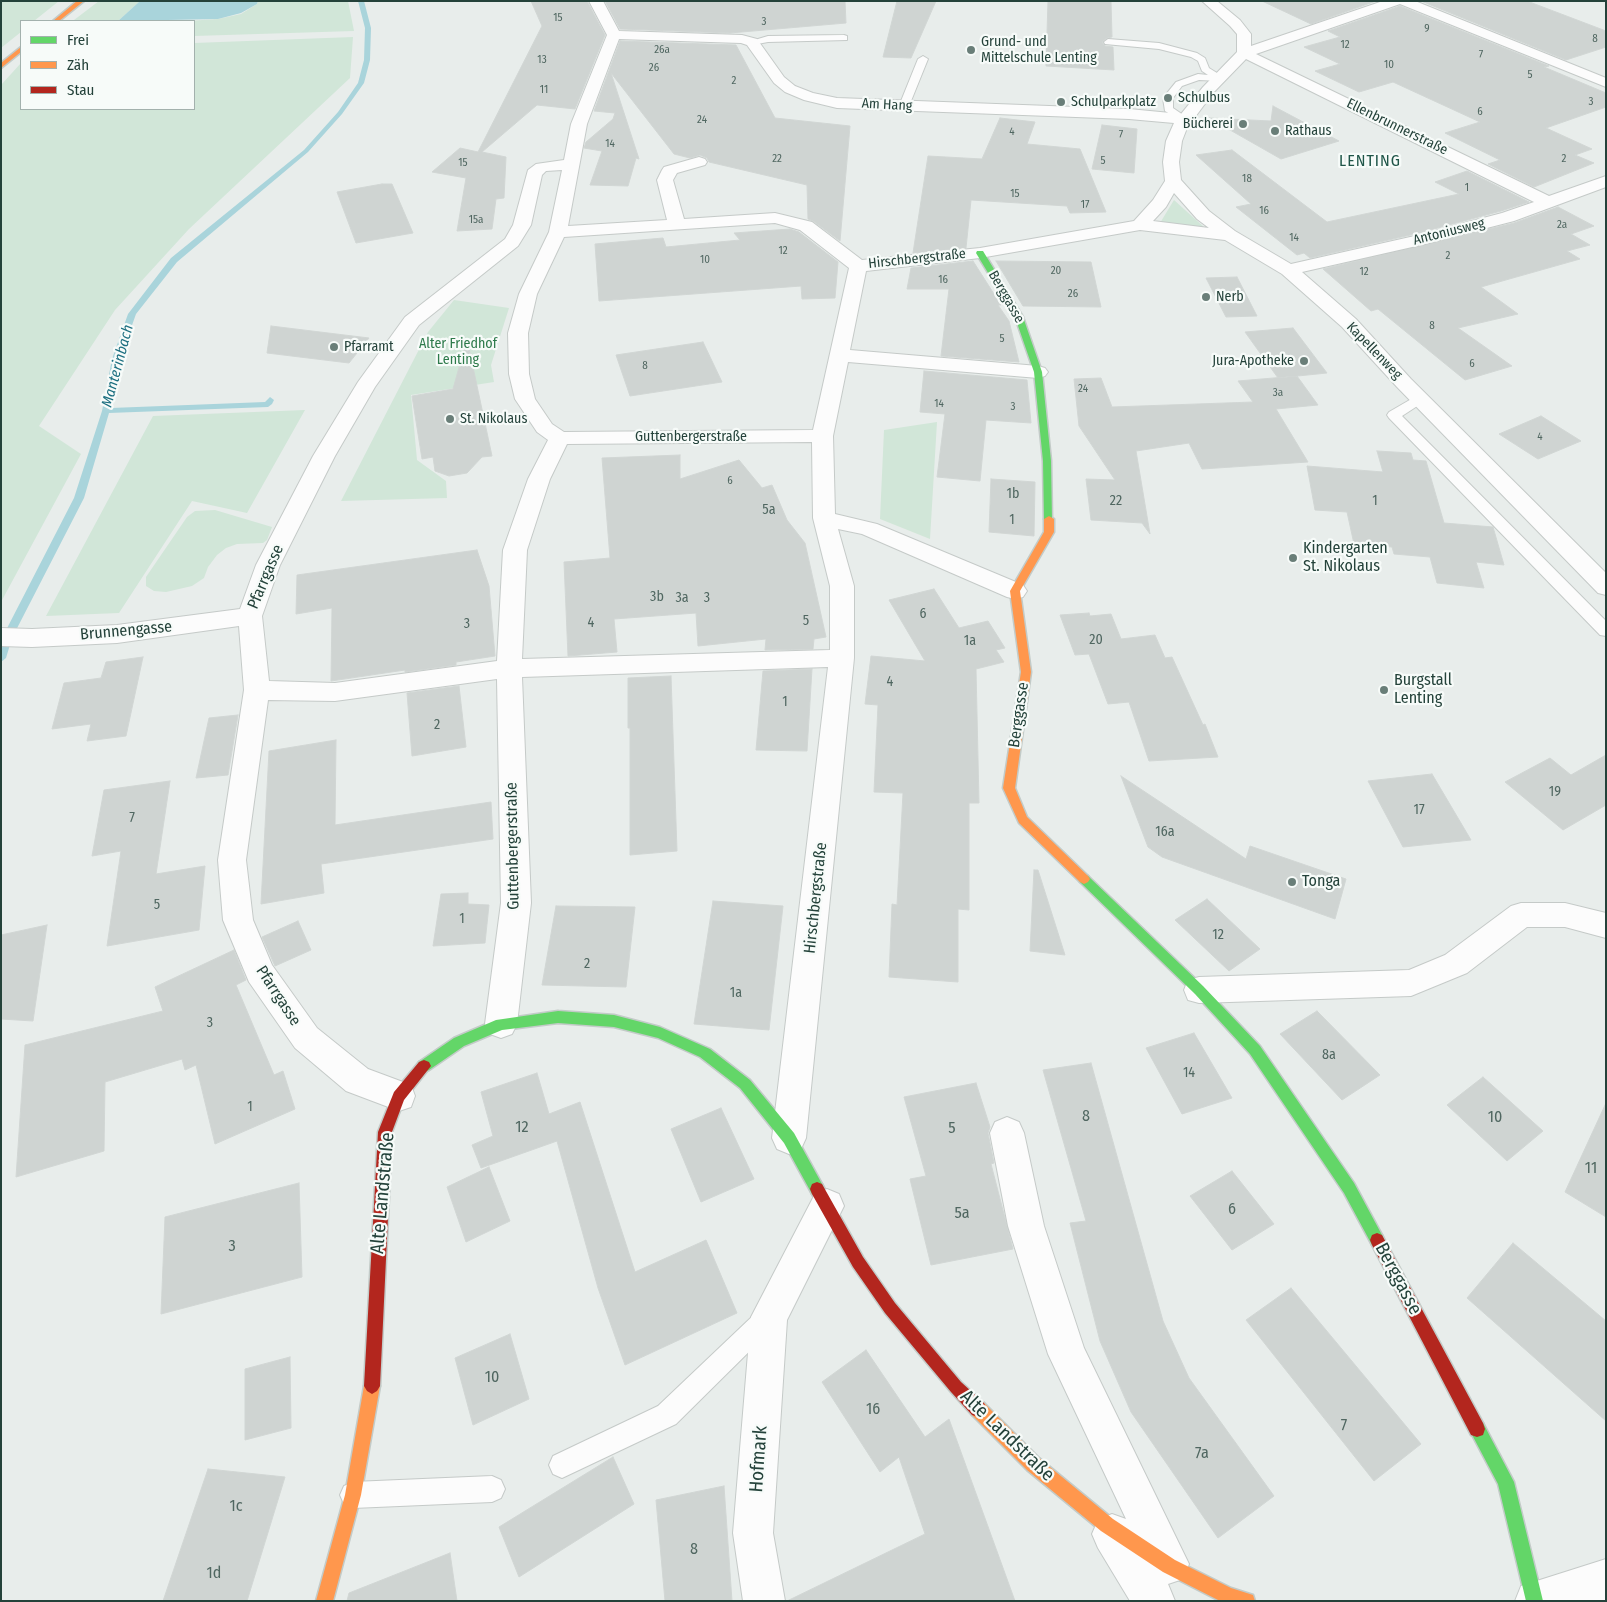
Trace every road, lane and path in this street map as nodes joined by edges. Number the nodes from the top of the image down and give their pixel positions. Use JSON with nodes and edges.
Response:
{"nodes":[{"id":1,"x":81,"y":1,"type":"edge"},
{"id":2,"x":596,"y":1,"type":"edge"},
{"id":3,"x":1208,"y":1,"type":"edge"},
{"id":4,"x":1397,"y":1,"type":"edge"},
{"id":5,"x":1403,"y":1,"type":"edge"},
{"id":6,"x":57,"y":20,"type":"edge"},
{"id":7,"x":1244,"y":34,"type":"junction"},
{"id":8,"x":614,"y":35,"type":"junction"},
{"id":9,"x":844,"y":38,"type":"dead end"},
{"id":10,"x":1286,"y":38,"type":"junction"},
{"id":11,"x":752,"y":42,"type":"junction"},
{"id":12,"x":1108,"y":42,"type":"dead end"},
{"id":13,"x":20,"y":50,"type":"edge"},
{"id":14,"x":1244,"y":53,"type":"junction"},
{"id":15,"x":923,"y":59,"type":"dead end"},
{"id":16,"x":1,"y":66,"type":"edge"},
{"id":17,"x":1220,"y":78,"type":"junction"},
{"id":18,"x":1606,"y":83,"type":"edge"},
{"id":19,"x":904,"y":106,"type":"junction"},
{"id":20,"x":1184,"y":119,"type":"junction"},
{"id":21,"x":699,"y":162,"type":"dead end"},
{"id":22,"x":571,"y":164,"type":"junction"},
{"id":23,"x":1173,"y":181,"type":"junction"},
{"id":24,"x":1606,"y":181,"type":"edge"},
{"id":25,"x":1550,"y":202,"type":"junction"},
{"id":26,"x":677,"y":225,"type":"junction"},
{"id":27,"x":1140,"y":225,"type":"junction"},
{"id":28,"x":558,"y":232,"type":"junction"},
{"id":29,"x":1229,"y":235,"type":"junction"},
{"id":30,"x":980,"y":252,"type":"junction"},
{"id":31,"x":858,"y":266,"type":"junction"},
{"id":32,"x":1288,"y":270,"type":"junction"},
{"id":33,"x":839,"y":355,"type":"junction"},
{"id":34,"x":1038,"y":372,"type":"junction"},
{"id":35,"x":1420,"y":398,"type":"junction"},
{"id":36,"x":822,"y":436,"type":"junction"},
{"id":37,"x":560,"y":438,"type":"junction"},
{"id":38,"x":824,"y":518,"type":"junction"},
{"id":39,"x":1606,"y":587,"type":"edge"},
{"id":40,"x":1015,"y":591,"type":"junction"},
{"id":41,"x":250,"y":616,"type":"junction"},
{"id":42,"x":1606,"y":631,"type":"edge"},
{"id":43,"x":1,"y":637,"type":"edge"},
{"id":44,"x":842,"y":658,"type":"junction"},
{"id":45,"x":509,"y":668,"type":"junction"},
{"id":46,"x":257,"y":690,"type":"junction"},
{"id":47,"x":1606,"y":926,"type":"edge"},
{"id":48,"x":1199,"y":990,"type":"junction"},
{"id":49,"x":501,"y":1024,"type":"junction"},
{"id":50,"x":399,"y":1096,"type":"junction"},
{"id":51,"x":1007,"y":1133,"type":"dead end"},
{"id":52,"x":789,"y":1138,"type":"junction"},
{"id":53,"x":827,"y":1206,"type":"junction"},
{"id":54,"x":768,"y":1317,"type":"junction"},
{"id":55,"x":562,"y":1465,"type":"dead end"},
{"id":56,"x":492,"y":1489,"type":"dead end"},
{"id":57,"x":353,"y":1495,"type":"junction"},
{"id":58,"x":1107,"y":1525,"type":"joint"},
{"id":59,"x":1606,"y":1580,"type":"edge"},
{"id":60,"x":1161,"y":1583,"type":"edge"},
{"id":61,"x":324,"y":1601,"type":"edge"},
{"id":62,"x":764,"y":1601,"type":"edge"},
{"id":63,"x":1247,"y":1601,"type":"edge"},
{"id":64,"x":1536,"y":1601,"type":"edge"}],
"edges":[{"from":1,"to":6,"type":"street"},
{"from":2,"to":8,"type":"street"},
{"from":3,"to":7,"type":"street"},
{"from":4,"to":10,"type":"street"},
{"from":5,"to":18,"type":"street"},
{"from":7,"to":10,"type":"street"},
{"from":7,"to":14,"type":"street"},
{"from":8,"to":11,"type":"street"},
{"from":8,"to":22,"type":"street"},
{"from":9,"to":11,"type":"lane"},
{"from":10,"to":14,"type":"street"},
{"from":11,"to":19,"type":"street","name":"Am Hang"},
{"from":12,"to":17,"type":"lane"},
{"from":13,"to":16,"type":"street"},
{"from":14,"to":17,"type":"street"},
{"from":14,"to":25,"type":"street","name":"Ellenbrunnerstraße"},
{"from":15,"to":19,"type":"lane"},
{"from":17,"to":20,"type":"street"},
{"from":17,"to":20,"type":"lane"},
{"from":19,"to":20,"type":"street","name":"Am Hang"},
{"from":20,"to":23,"type":"street"},
{"from":21,"to":26,"type":"street"},
{"from":22,"to":28,"type":"street"},
{"from":22,"to":41,"type":"street","name":"Pfarrgasse"},
{"from":23,"to":27,"type":"street"},
{"from":23,"to":29,"type":"street","name":"Kapellenweg"},
{"from":24,"to":25,"type":"street","name":"Antoniusweg"},
{"from":25,"to":32,"type":"street","name":"Antoniusweg"},
{"from":26,"to":28,"type":"street"},
{"from":26,"to":31,"type":"street"},
{"from":27,"to":29,"type":"street","name":"Hirschbergstraße"},
{"from":27,"to":30,"type":"street","name":"Hirschbergstraße"},
{"from":28,"to":37,"type":"street"},
{"from":29,"to":32,"type":"street","name":"Kapellenweg"},
{"from":30,"to":31,"type":"street","name":"Hirschbergstraße"},
{"from":30,"to":34,"type":"street","name":"Berggasse"},
{"from":31,"to":33,"type":"street","name":"Hirschbergstraße"},
{"from":32,"to":35,"type":"street","name":"Kapellenweg"},
{"from":33,"to":34,"type":"street"},
{"from":33,"to":36,"type":"street","name":"Hirschbergstraße"},
{"from":34,"to":40,"type":"street","name":"Berggasse"},
{"from":35,"to":39,"type":"street","name":"Kapellenweg"},
{"from":35,"to":42,"type":"lane"},
{"from":36,"to":37,"type":"street","name":"Guttenbergerstraße"},
{"from":36,"to":38,"type":"street","name":"Hirschbergstraße"},
{"from":37,"to":45,"type":"street","name":"Guttenbergerstraße"},
{"from":38,"to":40,"type":"street"},
{"from":38,"to":44,"type":"street","name":"Hirschbergstraße"},
{"from":40,"to":48,"type":"street","name":"Berggasse"},
{"from":41,"to":43,"type":"street","name":"Brunnengasse"},
{"from":41,"to":46,"type":"street","name":"Pfarrgasse"},
{"from":44,"to":45,"type":"street"},
{"from":44,"to":52,"type":"street","name":"Hirschbergstraße"},
{"from":45,"to":46,"type":"street"},
{"from":45,"to":49,"type":"street","name":"Guttenbergerstraße"},
{"from":46,"to":50,"type":"street","name":"Pfarrgasse"},
{"from":47,"to":48,"type":"street"},
{"from":48,"to":64,"type":"street","name":"Berggasse"},
{"from":49,"to":50,"type":"street","name":"Alte Landstraße"},
{"from":49,"to":52,"type":"street","name":"Alte Landstraße"},
{"from":50,"to":57,"type":"street","name":"Alte Landstraße"},
{"from":51,"to":60,"type":"street"},
{"from":52,"to":53,"type":"street","name":"Alte Landstraße"},
{"from":53,"to":54,"type":"street"},
{"from":53,"to":58,"type":"street","name":"Alte Landstraße"},
{"from":54,"to":55,"type":"lane"},
{"from":54,"to":62,"type":"street","name":"Hofmark"},
{"from":56,"to":57,"type":"lane"},
{"from":57,"to":61,"type":"street","name":"Alte Landstraße"},
{"from":58,"to":60,"type":"street"},
{"from":59,"to":64,"type":"street"},
{"from":60,"to":63,"type":"street"}]}
